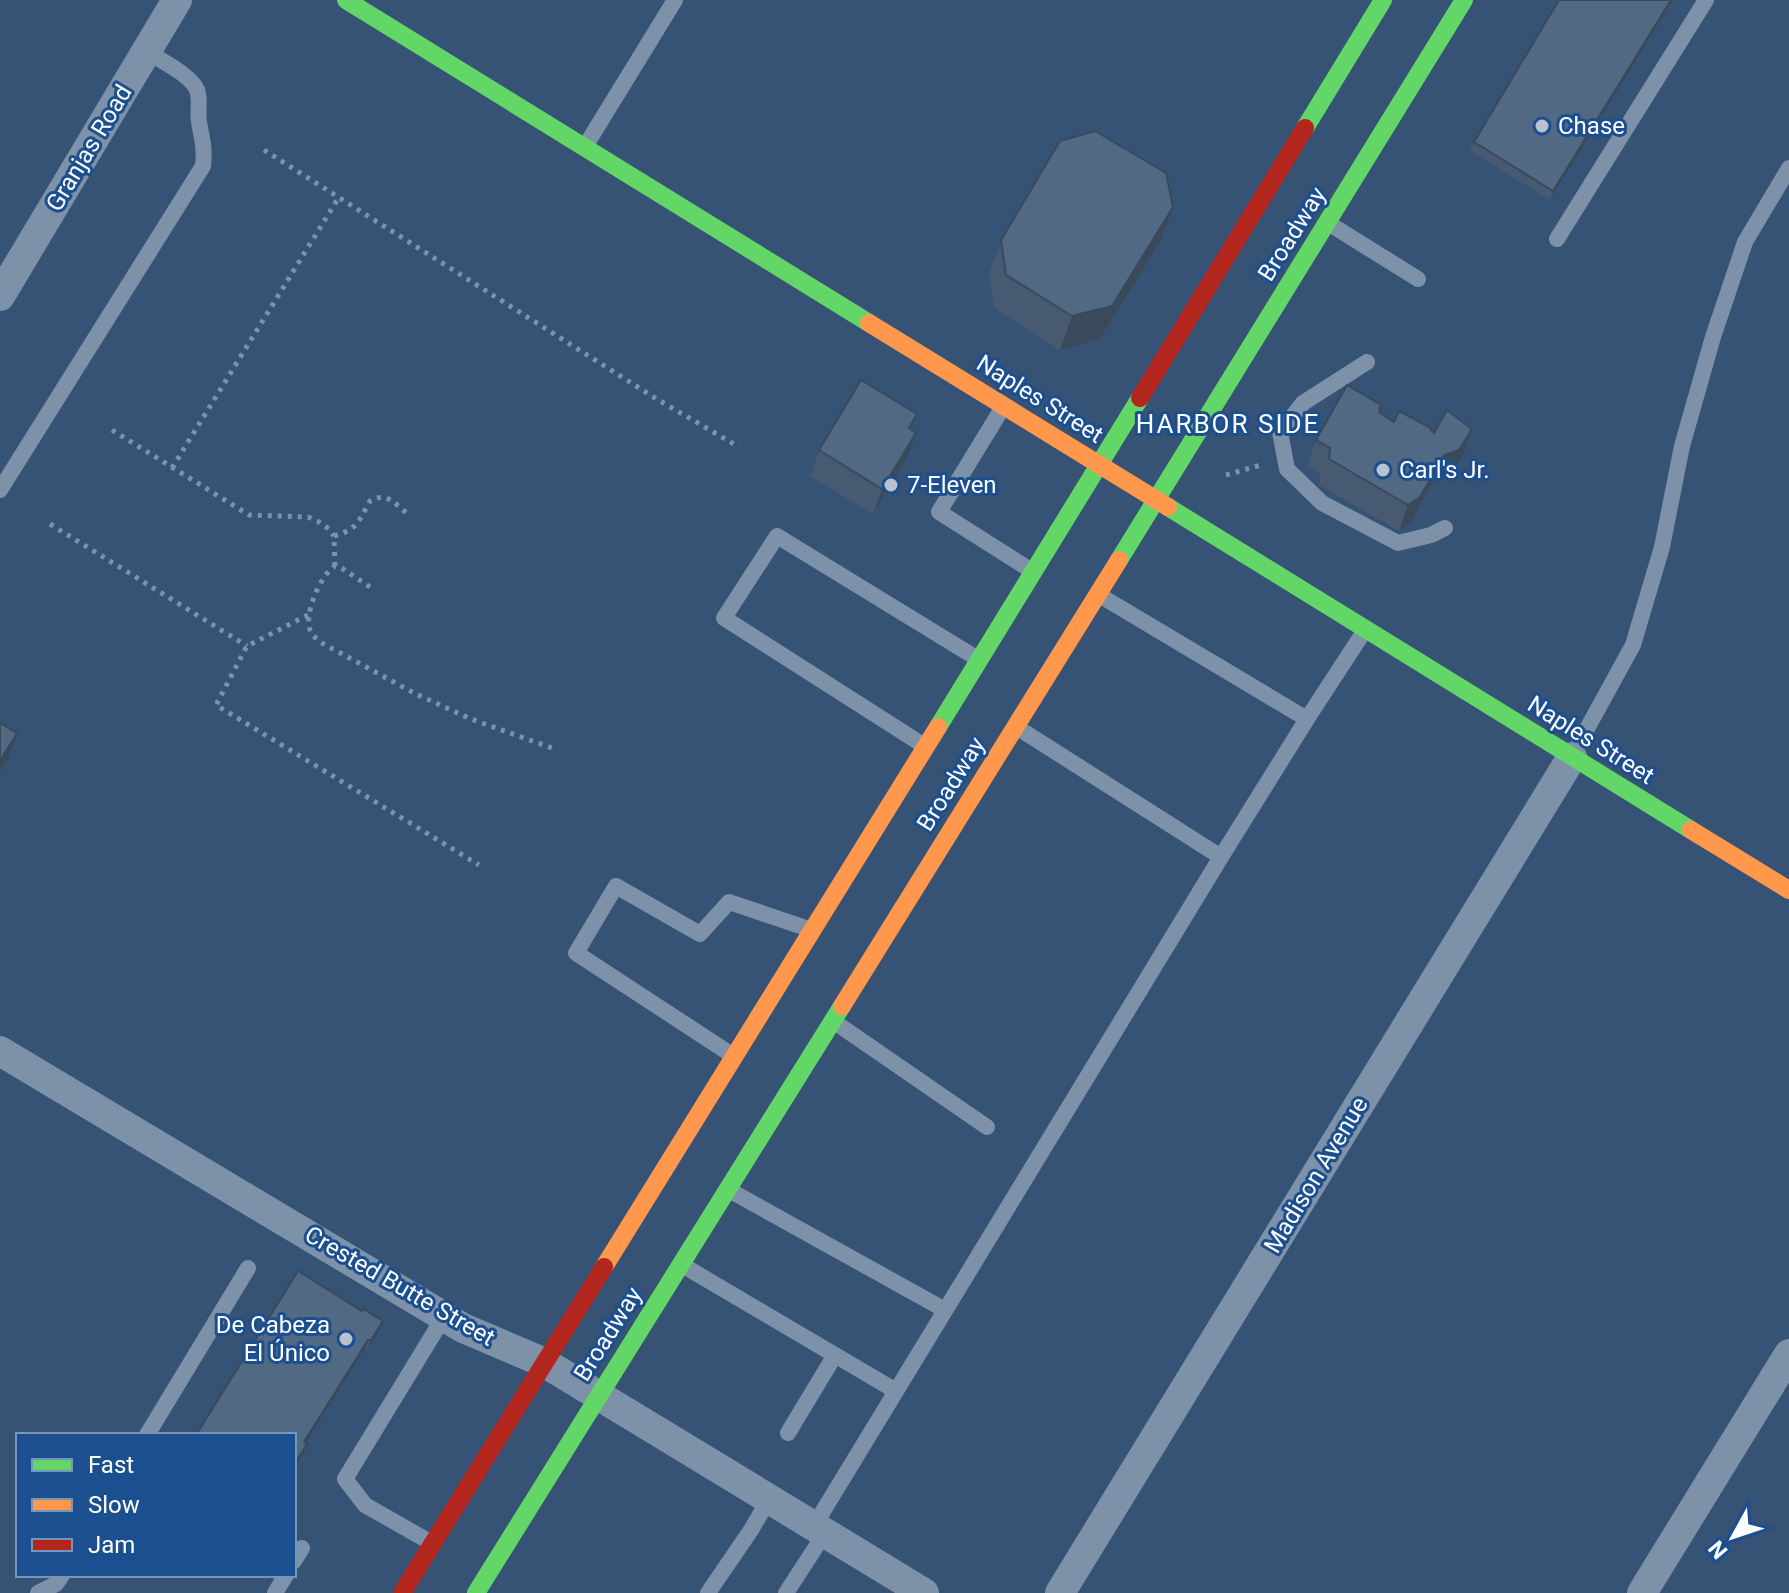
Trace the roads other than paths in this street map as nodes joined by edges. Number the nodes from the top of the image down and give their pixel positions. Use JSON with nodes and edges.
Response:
{"nodes":[{"id":1,"x":177,"y":0,"type":"edge"},
{"id":2,"x":346,"y":0,"type":"edge"},
{"id":3,"x":675,"y":0,"type":"edge"},
{"id":4,"x":1383,"y":0,"type":"edge"},
{"id":5,"x":1464,"y":0,"type":"edge"},
{"id":6,"x":1706,"y":0,"type":"edge"},
{"id":7,"x":146,"y":51,"type":"junction"},
{"id":8,"x":585,"y":147,"type":"junction"},
{"id":9,"x":1789,"y":168,"type":"edge"},
{"id":10,"x":1327,"y":222,"type":"junction"},
{"id":11,"x":1557,"y":239,"type":"dead end"},
{"id":12,"x":1418,"y":279,"type":"dead end"},
{"id":13,"x":0,"y":296,"type":"edge"},
{"id":14,"x":1367,"y":362,"type":"dead end"},
{"id":15,"x":1004,"y":406,"type":"junction"},
{"id":16,"x":1099,"y":464,"type":"junction"},
{"id":17,"x":0,"y":490,"type":"edge"},
{"id":18,"x":1156,"y":500,"type":"junction"},
{"id":19,"x":1445,"y":528,"type":"dead end"},
{"id":20,"x":1034,"y":572,"type":"junction"},
{"id":21,"x":1097,"y":594,"type":"junction"},
{"id":22,"x":1366,"y":628,"type":"junction"},
{"id":23,"x":979,"y":660,"type":"junction"},
{"id":24,"x":1307,"y":719,"type":"junction"},
{"id":25,"x":1015,"y":726,"type":"junction"},
{"id":26,"x":925,"y":747,"type":"junction"},
{"id":27,"x":1572,"y":757,"type":"junction"},
{"id":28,"x":1221,"y":857,"type":"junction"},
{"id":29,"x":1789,"y":890,"type":"edge"},
{"id":30,"x":812,"y":930,"type":"junction"},
{"id":31,"x":831,"y":1021,"type":"junction"},
{"id":32,"x":0,"y":1051,"type":"edge"},
{"id":33,"x":734,"y":1056,"type":"junction"},
{"id":34,"x":987,"y":1127,"type":"dead end"},
{"id":35,"x":727,"y":1189,"type":"junction"},
{"id":36,"x":680,"y":1264,"type":"junction"},
{"id":37,"x":248,"y":1268,"type":"dead end"},
{"id":38,"x":945,"y":1310,"type":"junction"},
{"id":39,"x":445,"y":1315,"type":"junction"},
{"id":40,"x":1789,"y":1354,"type":"edge"},
{"id":41,"x":835,"y":1355,"type":"junction"},
{"id":42,"x":545,"y":1363,"type":"junction"},
{"id":43,"x":896,"y":1391,"type":"junction"},
{"id":44,"x":598,"y":1395,"type":"junction"},
{"id":45,"x":148,"y":1433,"type":"edge"},
{"id":46,"x":788,"y":1433,"type":"dead end"},
{"id":47,"x":769,"y":1499,"type":"junction"},
{"id":48,"x":819,"y":1529,"type":"junction"},
{"id":49,"x":433,"y":1544,"type":"junction"},
{"id":50,"x":61,"y":1577,"type":"edge"},
{"id":51,"x":38,"y":1593,"type":"edge"},
{"id":52,"x":402,"y":1593,"type":"edge"},
{"id":53,"x":476,"y":1593,"type":"edge"},
{"id":54,"x":708,"y":1593,"type":"edge"},
{"id":55,"x":786,"y":1593,"type":"edge"},
{"id":56,"x":924,"y":1593,"type":"edge"},
{"id":57,"x":1060,"y":1593,"type":"edge"},
{"id":58,"x":1642,"y":1593,"type":"edge"}],
"edges":[{"from":1,"to":7,"type":"street","name":"Granjas Road"},
{"from":2,"to":8,"type":"main road","name":"Naples Street"},
{"from":3,"to":8,"type":"lane"},
{"from":4,"to":16,"type":"main road","name":"Broadway"},
{"from":5,"to":10,"type":"main road","name":"Broadway"},
{"from":6,"to":11,"type":"lane"},
{"from":7,"to":13,"type":"street","name":"Granjas Road"},
{"from":7,"to":17,"type":"lane"},
{"from":8,"to":15,"type":"main road","name":"Naples Street"},
{"from":9,"to":27,"type":"lane"},
{"from":10,"to":12,"type":"lane"},
{"from":10,"to":18,"type":"main road","name":"Broadway"},
{"from":14,"to":19,"type":"lane"},
{"from":15,"to":16,"type":"main road","name":"Naples Street"},
{"from":15,"to":20,"type":"lane"},
{"from":16,"to":18,"type":"main road","name":"Naples Street"},
{"from":16,"to":20,"type":"main road","name":"Broadway"},
{"from":18,"to":21,"type":"main road","name":"Broadway"},
{"from":18,"to":22,"type":"main road","name":"Naples Street"},
{"from":20,"to":23,"type":"main road","name":"Broadway"},
{"from":21,"to":24,"type":"lane"},
{"from":21,"to":25,"type":"main road","name":"Broadway"},
{"from":22,"to":24,"type":"lane"},
{"from":22,"to":27,"type":"main road","name":"Naples Street"},
{"from":23,"to":26,"type":"main road","name":"Broadway"},
{"from":23,"to":26,"type":"lane"},
{"from":24,"to":28,"type":"lane"},
{"from":25,"to":28,"type":"lane"},
{"from":25,"to":31,"type":"main road","name":"Broadway"},
{"from":26,"to":30,"type":"main road","name":"Broadway"},
{"from":27,"to":29,"type":"main road","name":"Naples Street"},
{"from":27,"to":57,"type":"street","name":"Madison Avenue"},
{"from":28,"to":38,"type":"lane"},
{"from":30,"to":33,"type":"main road","name":"Broadway"},
{"from":30,"to":33,"type":"lane"},
{"from":31,"to":34,"type":"lane"},
{"from":31,"to":35,"type":"main road","name":"Broadway"},
{"from":32,"to":39,"type":"street","name":"Crested Butte Street"},
{"from":33,"to":42,"type":"main road","name":"Broadway"},
{"from":35,"to":36,"type":"main road","name":"Broadway"},
{"from":35,"to":38,"type":"lane"},
{"from":36,"to":41,"type":"lane"},
{"from":36,"to":44,"type":"main road","name":"Broadway"},
{"from":37,"to":45,"type":"lane"},
{"from":38,"to":43,"type":"lane"},
{"from":39,"to":42,"type":"street","name":"Crested Butte Street"},
{"from":39,"to":49,"type":"lane"},
{"from":40,"to":58,"type":"street"},
{"from":41,"to":43,"type":"lane"},
{"from":41,"to":46,"type":"lane"},
{"from":42,"to":44,"type":"street","name":"Crested Butte Street"},
{"from":42,"to":49,"type":"main road","name":"Broadway"},
{"from":43,"to":48,"type":"lane"},
{"from":44,"to":47,"type":"street","name":"Crested Butte Street"},
{"from":44,"to":53,"type":"main road","name":"Broadway"},
{"from":47,"to":48,"type":"street","name":"Crested Butte Street"},
{"from":47,"to":54,"type":"lane"},
{"from":48,"to":55,"type":"lane"},
{"from":48,"to":56,"type":"street","name":"Crested Butte Street"},
{"from":49,"to":52,"type":"main road","name":"Broadway"},
{"from":50,"to":51,"type":"lane"}]}
